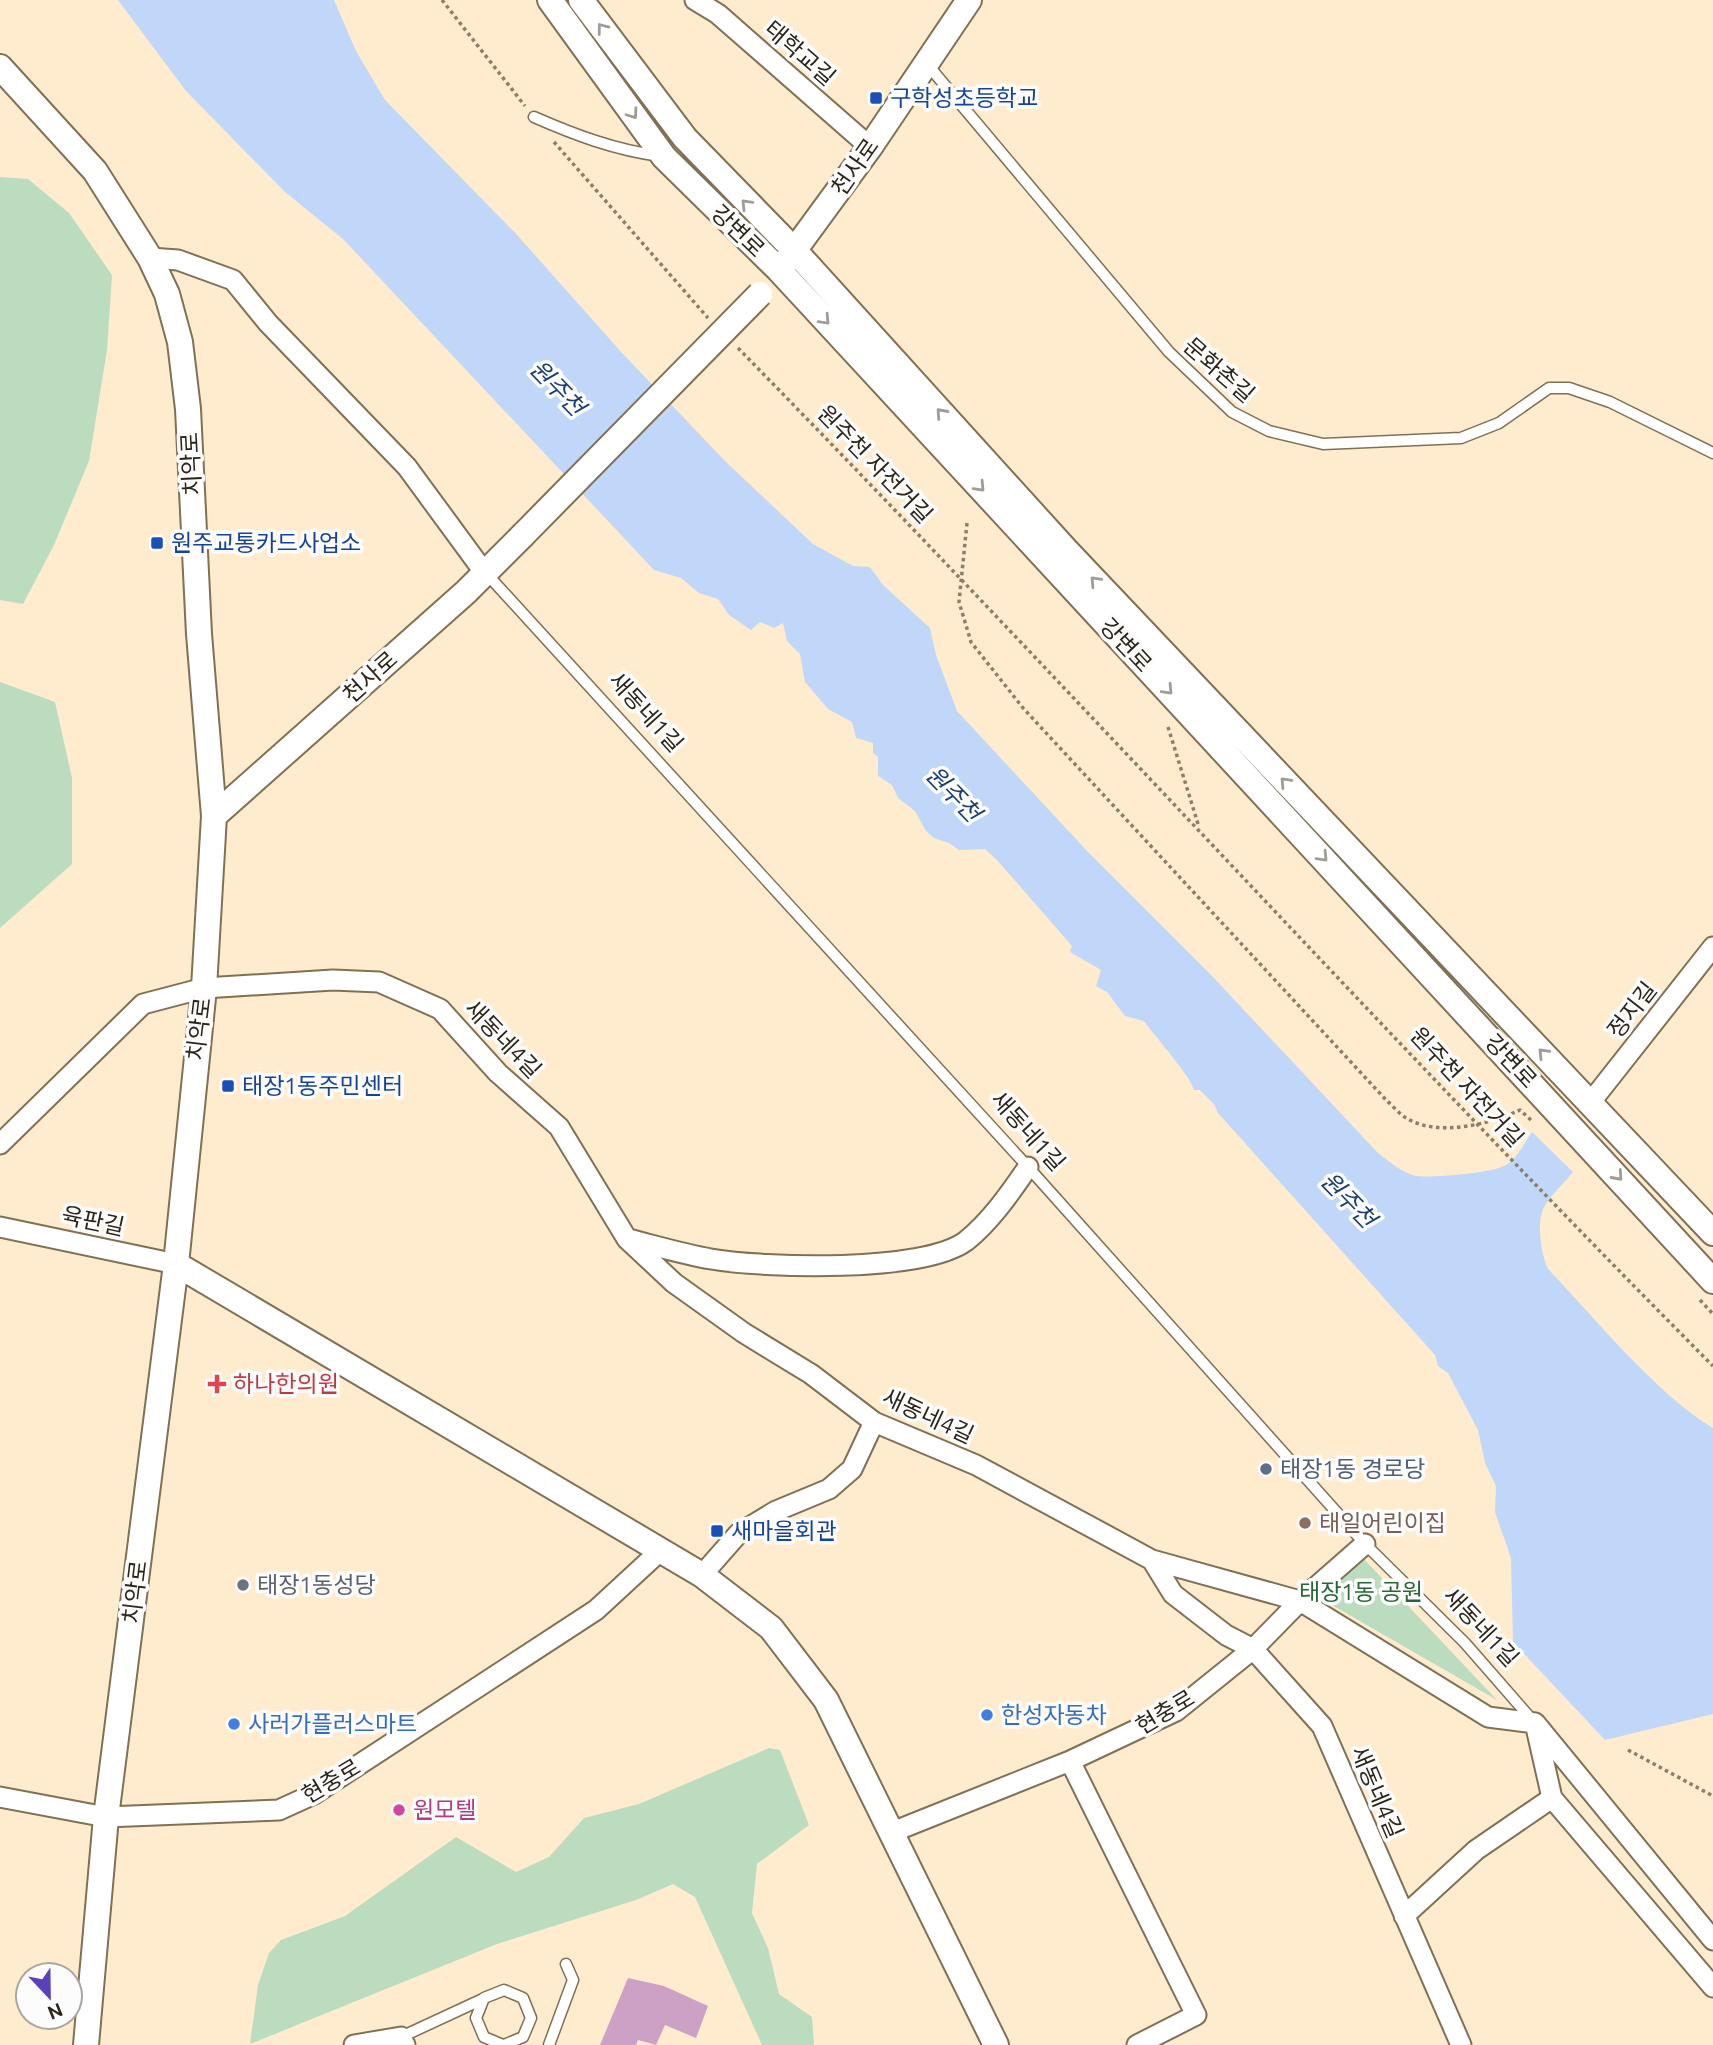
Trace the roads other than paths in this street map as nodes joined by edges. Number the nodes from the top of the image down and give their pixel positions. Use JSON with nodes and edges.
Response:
{"nodes":[{"id":1,"x":550,"y":0,"type":"edge"},
{"id":2,"x":582,"y":0,"type":"edge"},
{"id":3,"x":695,"y":0,"type":"edge"},
{"id":4,"x":968,"y":0,"type":"edge"},
{"id":5,"x":927,"y":64,"type":"junction"},
{"id":6,"x":0,"y":67,"type":"edge"},
{"id":7,"x":534,"y":117,"type":"road end"},
{"id":8,"x":870,"y":147,"type":"junction"},
{"id":9,"x":664,"y":157,"type":"junction"},
{"id":10,"x":150,"y":258,"type":"junction"},
{"id":11,"x":787,"y":261,"type":"junction"},
{"id":12,"x":1713,"y":453,"type":"edge"},
{"id":13,"x":484,"y":572,"type":"junction"},
{"id":14,"x":214,"y":816,"type":"junction"},
{"id":15,"x":1713,"y":947,"type":"edge"},
{"id":16,"x":204,"y":988,"type":"junction"},
{"id":17,"x":1590,"y":1103,"type":"junction"},
{"id":18,"x":1572,"y":1126,"type":"junction"},
{"id":19,"x":0,"y":1144,"type":"edge"},
{"id":20,"x":1028,"y":1167,"type":"junction"},
{"id":21,"x":0,"y":1227,"type":"edge"},
{"id":22,"x":1713,"y":1233,"type":"edge"},
{"id":23,"x":627,"y":1239,"type":"junction"},
{"id":24,"x":176,"y":1264,"type":"junction"},
{"id":25,"x":1704,"y":1288,"type":"edge"},
{"id":26,"x":874,"y":1422,"type":"junction"},
{"id":27,"x":1365,"y":1544,"type":"junction"},
{"id":28,"x":660,"y":1551,"type":"junction"},
{"id":29,"x":1152,"y":1560,"type":"junction"},
{"id":30,"x":702,"y":1575,"type":"junction"},
{"id":31,"x":1300,"y":1601,"type":"junction"},
{"id":32,"x":1253,"y":1649,"type":"junction"},
{"id":33,"x":1535,"y":1723,"type":"junction"},
{"id":34,"x":1070,"y":1761,"type":"junction"},
{"id":35,"x":0,"y":1797,"type":"edge"},
{"id":36,"x":1552,"y":1798,"type":"junction"},
{"id":37,"x":106,"y":1817,"type":"junction"},
{"id":38,"x":890,"y":1833,"type":"junction"},
{"id":39,"x":1404,"y":1916,"type":"junction"},
{"id":40,"x":1713,"y":1940,"type":"edge"},
{"id":41,"x":566,"y":1964,"type":"dead end"},
{"id":42,"x":1713,"y":1987,"type":"edge"},
{"id":43,"x":485,"y":1998,"type":"junction"},
{"id":44,"x":403,"y":2041,"type":"edge"},
{"id":45,"x":86,"y":2045,"type":"edge"},
{"id":46,"x":354,"y":2045,"type":"edge"},
{"id":47,"x":503,"y":2045,"type":"edge"},
{"id":48,"x":549,"y":2045,"type":"edge"},
{"id":49,"x":996,"y":2045,"type":"edge"},
{"id":50,"x":1137,"y":2045,"type":"edge"},
{"id":51,"x":1461,"y":2045,"type":"edge"}],
"edges":[{"from":1,"to":9,"type":"street","name":"강변로","one_way":true},
{"from":11,"to":2,"type":"street","name":"강변로","one_way":true},
{"from":3,"to":8,"type":"street","name":"태학교길"},
{"from":4,"to":5,"type":"street","name":"천사로"},
{"from":5,"to":8,"type":"street","name":"천사로"},
{"from":5,"to":12,"type":"lane","name":"문화촌길"},
{"from":6,"to":10,"type":"street","name":"치악로"},
{"from":7,"to":9,"type":"lane"},
{"from":8,"to":11,"type":"street","name":"천사로"},
{"from":9,"to":11,"type":"street","name":"강변로"},
{"from":10,"to":13,"type":"street"},
{"from":10,"to":14,"type":"street","name":"치악로"},
{"from":11,"to":13,"type":"street","name":"천사로","bridge":true},
{"from":17,"to":11,"type":"street","name":"강변로","one_way":true},
{"from":11,"to":18,"type":"street","name":"강변로","one_way":true},
{"from":13,"to":14,"type":"street","name":"천사로"},
{"from":13,"to":20,"type":"lane","name":"새동네1길"},
{"from":14,"to":16,"type":"street","name":"치악로"},
{"from":15,"to":17,"type":"street","name":"정지길"},
{"from":16,"to":19,"type":"street","name":"새동네4길"},
{"from":16,"to":23,"type":"street","name":"새동네4길"},
{"from":16,"to":24,"type":"street","name":"치악로"},
{"from":17,"to":18,"type":"street"},
{"from":17,"to":22,"type":"street","name":"강변로"},
{"from":18,"to":25,"type":"street","name":"강변로","one_way":true},
{"from":20,"to":23,"type":"street"},
{"from":20,"to":27,"type":"lane","name":"새동네1길"},
{"from":21,"to":24,"type":"street","name":"육판길"},
{"from":23,"to":26,"type":"street","name":"새동네4길"},
{"from":24,"to":28,"type":"street"},
{"from":24,"to":37,"type":"street","name":"치악로"},
{"from":26,"to":29,"type":"street","name":"새동네4길"},
{"from":26,"to":30,"type":"street"},
{"from":27,"to":31,"type":"street","name":"현충로"},
{"from":27,"to":33,"type":"lane","name":"새동네1길"},
{"from":28,"to":30,"type":"street"},
{"from":28,"to":37,"type":"street","name":"현충로"},
{"from":29,"to":31,"type":"street"},
{"from":29,"to":32,"type":"street","name":"새동네4길"},
{"from":30,"to":38,"type":"street"},
{"from":31,"to":32,"type":"street","name":"현충로"},
{"from":31,"to":33,"type":"street"},
{"from":32,"to":34,"type":"street","name":"현충로"},
{"from":32,"to":39,"type":"street","name":"새동네4길"},
{"from":33,"to":36,"type":"street","name":"새동네1길"},
{"from":33,"to":40,"type":"street"},
{"from":34,"to":38,"type":"street","name":"현충로"},
{"from":34,"to":50,"type":"street"},
{"from":35,"to":37,"type":"street","name":"현충로"},
{"from":36,"to":39,"type":"street"},
{"from":36,"to":42,"type":"street","name":"새동네1길"},
{"from":37,"to":45,"type":"street","name":"치악로"},
{"from":38,"to":49,"type":"street"},
{"from":39,"to":51,"type":"street","name":"새동네4길"},
{"from":41,"to":48,"type":"lane"},
{"from":43,"to":44,"type":"lane"},
{"from":43,"to":47,"type":"lane"},
{"from":43,"to":47,"type":"lane"},
{"from":44,"to":46,"type":"street"}]}
